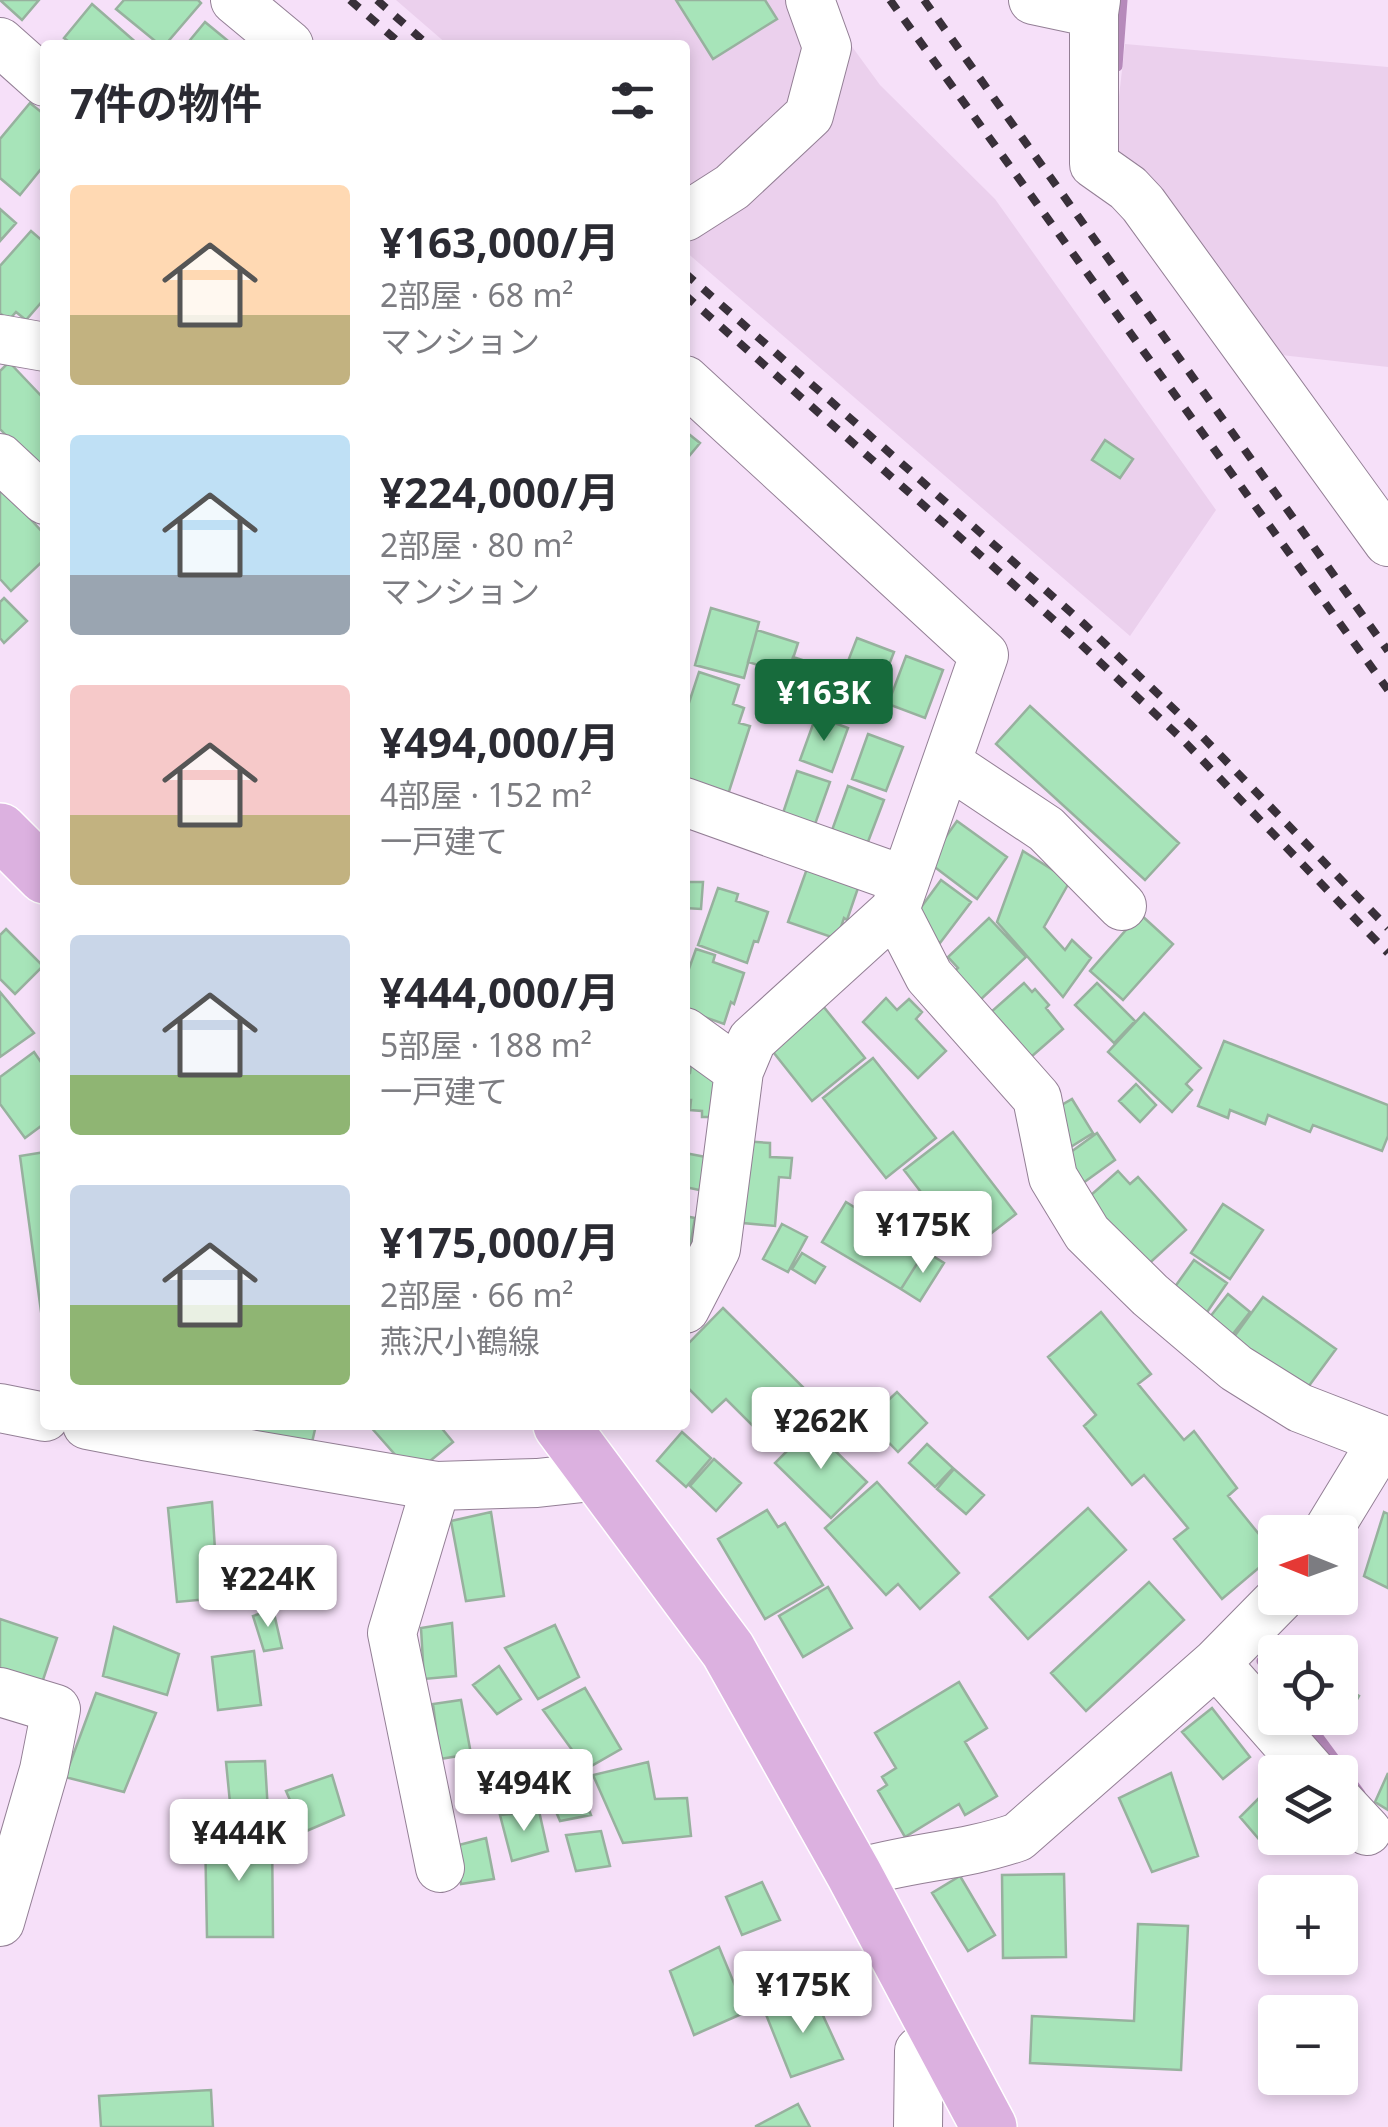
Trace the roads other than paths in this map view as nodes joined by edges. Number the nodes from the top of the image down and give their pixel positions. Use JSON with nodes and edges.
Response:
{"nodes":[{"id":1,"x":235,"y":0,"type":"edge"},
{"id":2,"x":810,"y":0,"type":"edge"},
{"id":3,"x":1033,"y":0,"type":"edge"},
{"id":4,"x":1095,"y":7,"type":"edge"},
{"id":5,"x":283,"y":40,"type":"edge"},
{"id":6,"x":0,"y":42,"type":"edge"},
{"id":7,"x":40,"y":78,"type":"edge"},
{"id":8,"x":690,"y":214,"type":"edge"},
{"id":9,"x":0,"y":339,"type":"edge"},
{"id":10,"x":40,"y":346,"type":"edge"},
{"id":11,"x":690,"y":385,"type":"edge"},
{"id":12,"x":0,"y":458,"type":"edge"},
{"id":13,"x":40,"y":495,"type":"edge"},
{"id":14,"x":1388,"y":542,"type":"edge"},
{"id":15,"x":946,"y":763,"type":"junction"},
{"id":16,"x":690,"y":804,"type":"edge"},
{"id":17,"x":899,"y":895,"type":"junction"},
{"id":18,"x":1122,"y":906,"type":"dead end"},
{"id":19,"x":690,"y":1036,"type":"edge"},
{"id":20,"x":739,"y":1070,"type":"junction"},
{"id":21,"x":690,"y":1300,"type":"edge"},
{"id":22,"x":0,"y":1408,"type":"edge"},
{"id":23,"x":40,"y":1416,"type":"edge"},
{"id":24,"x":161,"y":1430,"type":"edge"},
{"id":25,"x":580,"y":1441,"type":"edge"},
{"id":26,"x":1385,"y":1441,"type":"edge"},
{"id":27,"x":436,"y":1486,"type":"junction"},
{"id":28,"x":1338,"y":1515,"type":"edge"},
{"id":29,"x":1263,"y":1615,"type":"edge"},
{"id":30,"x":1216,"y":1663,"type":"junction"},
{"id":31,"x":0,"y":1692,"type":"edge"},
{"id":32,"x":1297,"y":1755,"type":"edge"},
{"id":33,"x":440,"y":1868,"type":"dead end"},
{"id":34,"x":854,"y":1874,"type":"junction"},
{"id":35,"x":0,"y":1922,"type":"edge"},
{"id":36,"x":940,"y":2032,"type":"junction"},
{"id":37,"x":918,"y":2127,"type":"edge"},
{"id":38,"x":989,"y":2127,"type":"edge"}],
"edges":[{"from":1,"to":5,"type":"street"},
{"from":2,"to":8,"type":"street"},
{"from":3,"to":4,"type":"street"},
{"from":4,"to":14,"type":"street"},
{"from":6,"to":7,"type":"street"},
{"from":9,"to":10,"type":"street"},
{"from":11,"to":15,"type":"street"},
{"from":12,"to":13,"type":"street"},
{"from":15,"to":17,"type":"street"},
{"from":15,"to":18,"type":"street"},
{"from":16,"to":17,"type":"street"},
{"from":17,"to":20,"type":"street"},
{"from":17,"to":26,"type":"street"},
{"from":19,"to":20,"type":"street"},
{"from":20,"to":21,"type":"street"},
{"from":22,"to":23,"type":"street"},
{"from":24,"to":27,"type":"street"},
{"from":25,"to":27,"type":"street"},
{"from":25,"to":34,"type":"main road"},
{"from":26,"to":28,"type":"street"},
{"from":27,"to":33,"type":"street"},
{"from":29,"to":30,"type":"street"},
{"from":30,"to":32,"type":"street"},
{"from":30,"to":34,"type":"street"},
{"from":31,"to":35,"type":"street"},
{"from":34,"to":36,"type":"main road"},
{"from":36,"to":37,"type":"street"},
{"from":36,"to":38,"type":"main road"}]}
